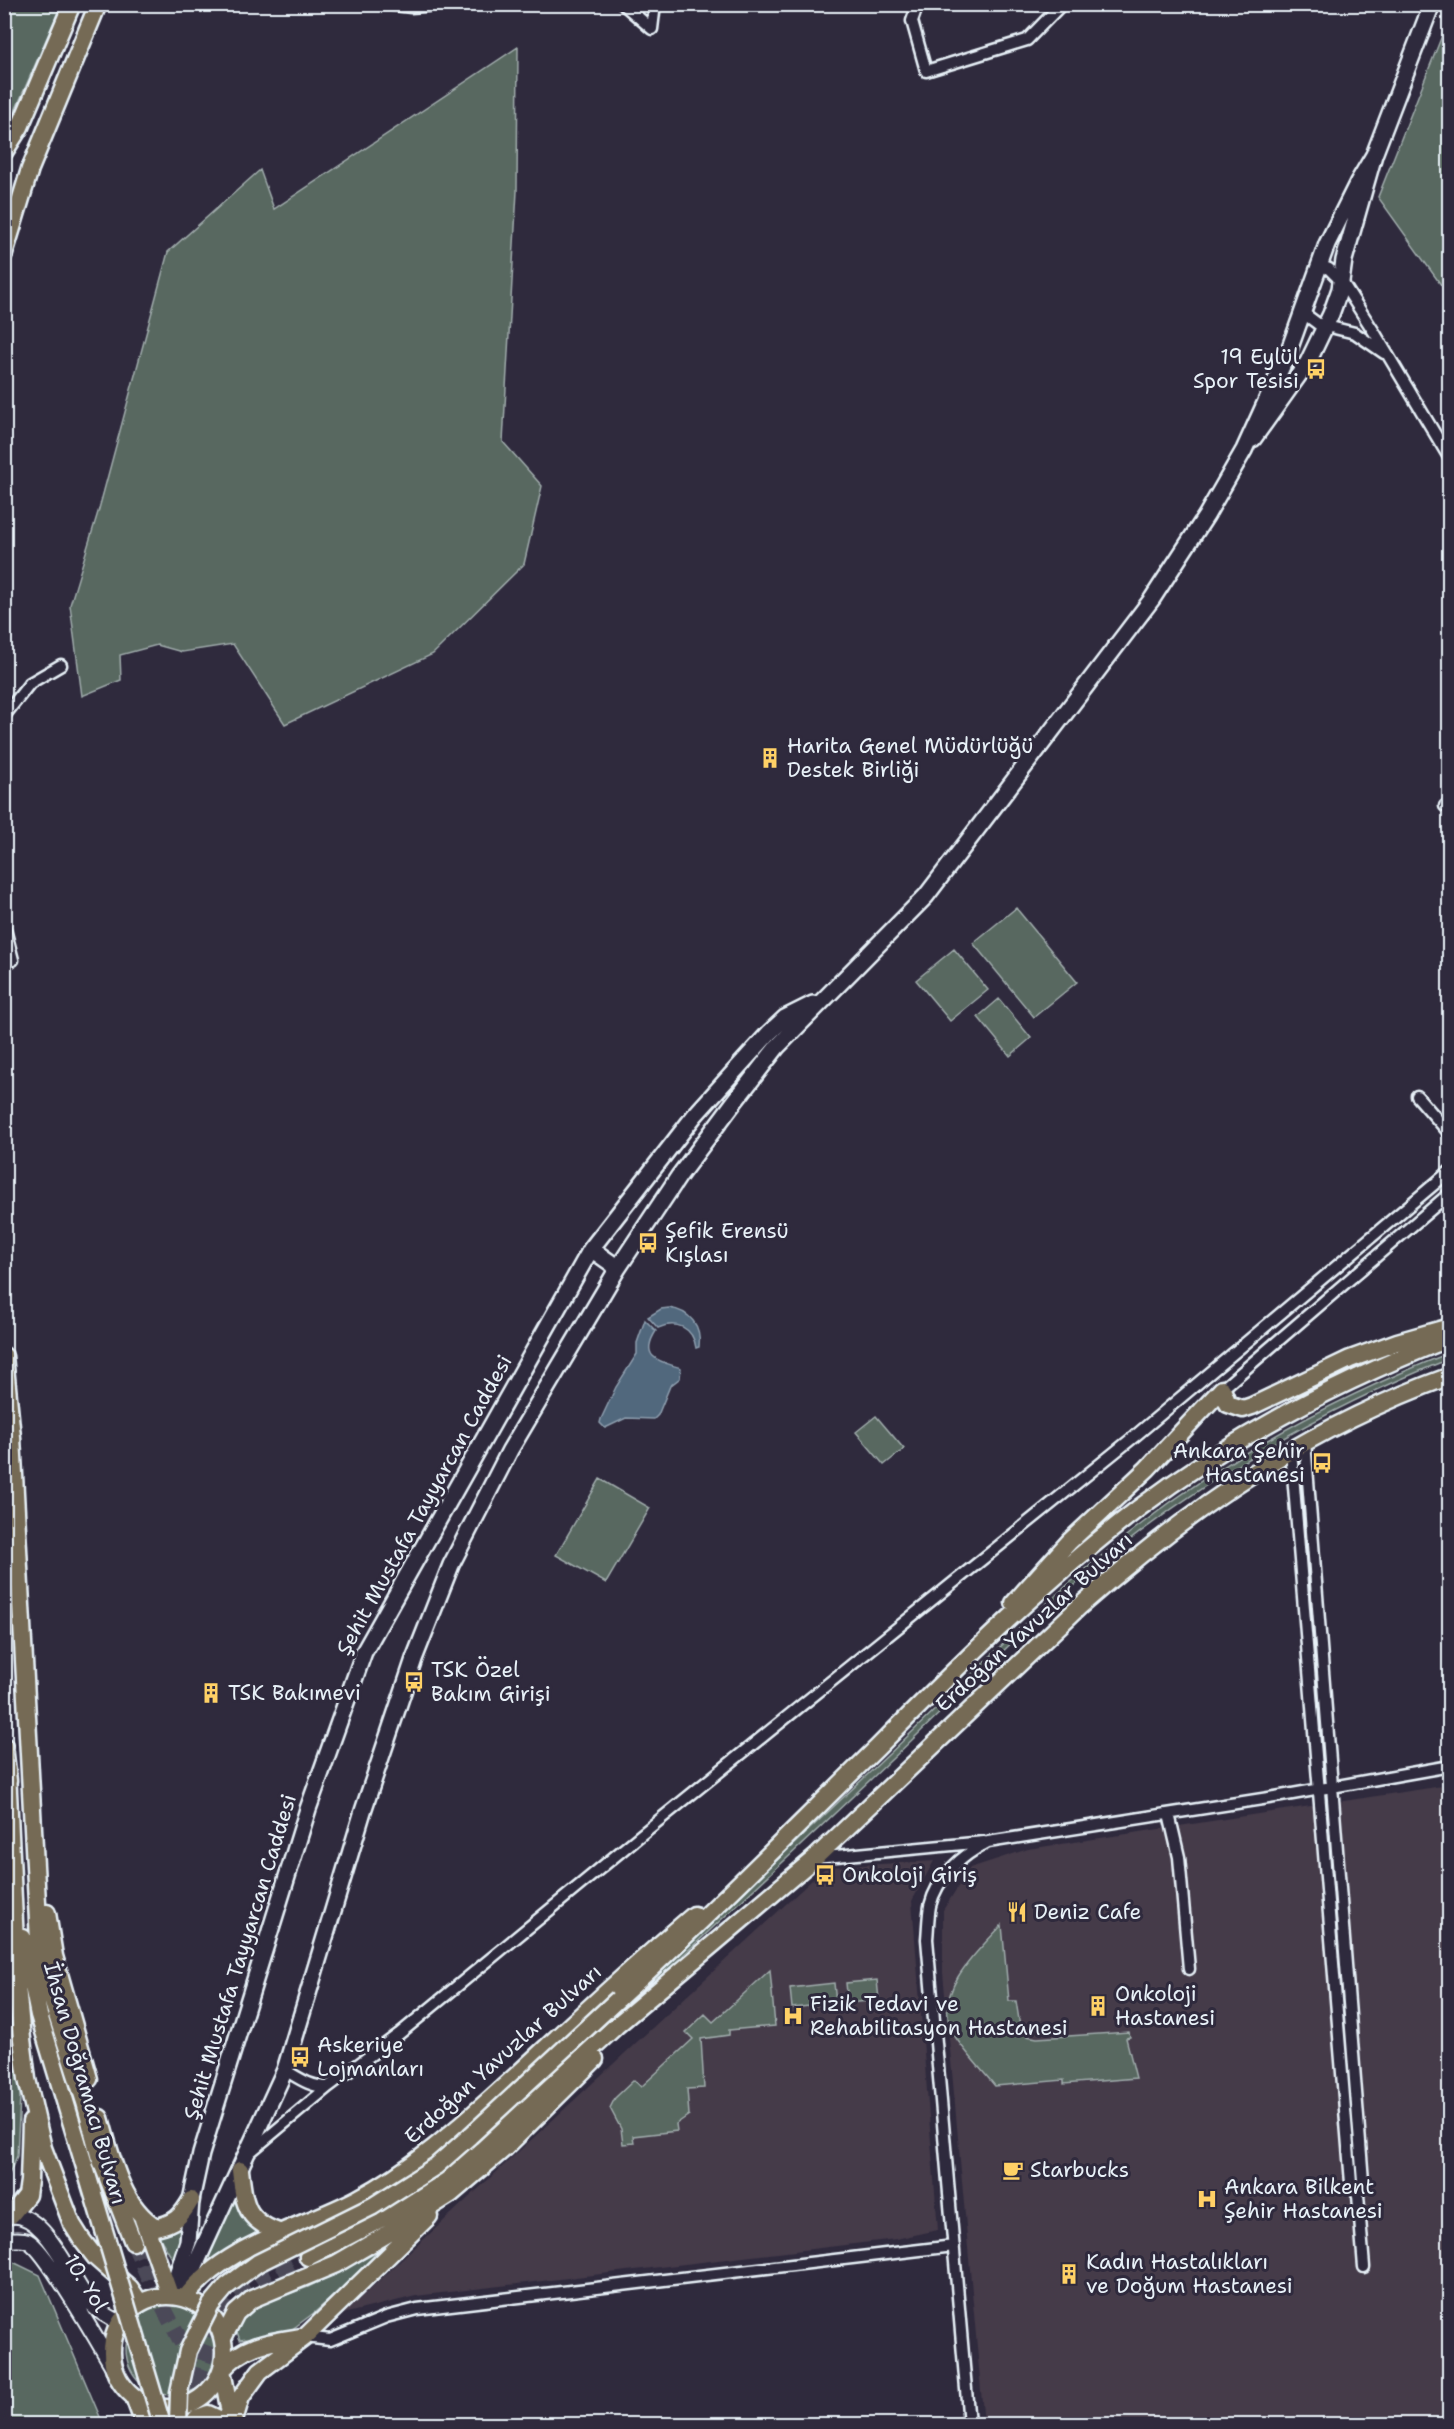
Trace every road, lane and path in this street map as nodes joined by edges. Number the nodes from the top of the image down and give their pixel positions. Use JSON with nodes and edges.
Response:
{"nodes":[{"id":1,"x":72,"y":4,"type":"edge"},
{"id":2,"x":98,"y":4,"type":"edge"},
{"id":3,"x":387,"y":4,"type":"edge"},
{"id":4,"x":451,"y":4,"type":"edge"},
{"id":5,"x":623,"y":4,"type":"edge"},
{"id":6,"x":655,"y":4,"type":"edge"},
{"id":7,"x":918,"y":4,"type":"edge"},
{"id":8,"x":1062,"y":4,"type":"edge"},
{"id":9,"x":1432,"y":4,"type":"edge"},
{"id":10,"x":4,"y":152,"type":"edge"},
{"id":11,"x":1374,"y":155,"type":"junction"},
{"id":12,"x":4,"y":254,"type":"edge"},
{"id":13,"x":1319,"y":265,"type":"junction"},
{"id":14,"x":1342,"y":282,"type":"junction"},
{"id":15,"x":1302,"y":312,"type":"junction"},
{"id":16,"x":1325,"y":327,"type":"junction"},
{"id":17,"x":1389,"y":357,"type":"junction"},
{"id":18,"x":1244,"y":450,"type":"junction"},
{"id":19,"x":1449,"y":459,"type":"edge"},
{"id":20,"x":61,"y":665,"type":"dead end"},
{"id":21,"x":4,"y":716,"type":"edge"},
{"id":22,"x":4,"y":925,"type":"edge"},
{"id":23,"x":13,"y":960,"type":"dead end"},
{"id":24,"x":825,"y":998,"type":"junction"},
{"id":25,"x":1417,"y":1096,"type":"dead end"},
{"id":26,"x":1449,"y":1134,"type":"edge"},
{"id":27,"x":1449,"y":1172,"type":"edge"},
{"id":28,"x":1449,"y":1193,"type":"edge"},
{"id":29,"x":591,"y":1249,"type":"junction"},
{"id":30,"x":618,"y":1268,"type":"junction"},
{"id":31,"x":1449,"y":1327,"type":"edge"},
{"id":32,"x":1449,"y":1338,"type":"edge"},
{"id":33,"x":4,"y":1356,"type":"edge"},
{"id":34,"x":1449,"y":1376,"type":"edge"},
{"id":35,"x":1222,"y":1389,"type":"junction"},
{"id":36,"x":1298,"y":1446,"type":"junction"},
{"id":37,"x":959,"y":1665,"type":"junction"},
{"id":38,"x":4,"y":1746,"type":"edge"},
{"id":39,"x":1449,"y":1766,"type":"edge"},
{"id":40,"x":7,"y":1770,"type":"junction"},
{"id":41,"x":1334,"y":1786,"type":"junction"},
{"id":42,"x":30,"y":1787,"type":"junction"},
{"id":43,"x":1320,"y":1788,"type":"junction"},
{"id":44,"x":1169,"y":1814,"type":"junction"},
{"id":45,"x":784,"y":1840,"type":"junction"},
{"id":46,"x":988,"y":1842,"type":"junction"},
{"id":47,"x":814,"y":1858,"type":"junction"},
{"id":48,"x":691,"y":1963,"type":"junction"},
{"id":49,"x":1189,"y":1969,"type":"dead end"},
{"id":50,"x":285,"y":2070,"type":"junction"},
{"id":51,"x":328,"y":2087,"type":"junction"},
{"id":52,"x":31,"y":2098,"type":"junction"},
{"id":53,"x":247,"y":2155,"type":"junction"},
{"id":54,"x":240,"y":2170,"type":"junction"},
{"id":55,"x":451,"y":2194,"type":"junction"},
{"id":56,"x":1358,"y":2195,"type":"junction"},
{"id":57,"x":190,"y":2199,"type":"junction"},
{"id":58,"x":8,"y":2216,"type":"edge"},
{"id":59,"x":143,"y":2219,"type":"junction"},
{"id":60,"x":282,"y":2233,"type":"junction"},
{"id":61,"x":4,"y":2241,"type":"edge"},
{"id":62,"x":133,"y":2242,"type":"tunnel mouth"},
{"id":63,"x":954,"y":2246,"type":"junction"},
{"id":64,"x":308,"y":2257,"type":"tunnel mouth"},
{"id":65,"x":225,"y":2262,"type":"junction"},
{"id":66,"x":1364,"y":2267,"type":"dead end"},
{"id":67,"x":178,"y":2297,"type":"junction"},
{"id":68,"x":252,"y":2300,"type":"junction"},
{"id":69,"x":140,"y":2303,"type":"junction"},
{"id":70,"x":120,"y":2323,"type":"junction"},
{"id":71,"x":305,"y":2337,"type":"junction"},
{"id":72,"x":223,"y":2338,"type":"junction"},
{"id":73,"x":222,"y":2370,"type":"junction"},
{"id":74,"x":116,"y":2372,"type":"junction"},
{"id":75,"x":134,"y":2397,"type":"junction"},
{"id":76,"x":163,"y":2416,"type":"edge"},
{"id":77,"x":144,"y":2424,"type":"edge"},
{"id":78,"x":178,"y":2424,"type":"edge"},
{"id":79,"x":185,"y":2424,"type":"edge"},
{"id":80,"x":193,"y":2424,"type":"edge"},
{"id":81,"x":232,"y":2424,"type":"edge"},
{"id":82,"x":969,"y":2424,"type":"edge"}],
"edges":[{"from":1,"to":10,"type":"main road"},
{"from":2,"to":12,"type":"main road"},
{"from":3,"to":4,"type":"street"},
{"from":5,"to":6,"type":"street"},
{"from":7,"to":8,"type":"street"},
{"from":9,"to":11,"type":"main road","name":"Şehit Mustafa Tayyarcan Caddesi"},
{"from":11,"to":13,"type":"main road","name":"Şehit Mustafa Tayyarcan Caddesi"},
{"from":11,"to":14,"type":"main road","name":"Şehit Mustafa Tayyarcan Caddesi"},
{"from":13,"to":14,"type":"street"},
{"from":13,"to":15,"type":"main road","name":"Şehit Mustafa Tayyarcan Caddesi"},
{"from":14,"to":16,"type":"main road","name":"Şehit Mustafa Tayyarcan Caddesi"},
{"from":14,"to":17,"type":"street"},
{"from":15,"to":16,"type":"street"},
{"from":15,"to":18,"type":"main road","name":"Şehit Mustafa Tayyarcan Caddesi"},
{"from":16,"to":17,"type":"street"},
{"from":16,"to":18,"type":"main road","name":"Şehit Mustafa Tayyarcan Caddesi"},
{"from":17,"to":19,"type":"street"},
{"from":18,"to":24,"type":"main road","name":"Şehit Mustafa Tayyarcan Caddesi"},
{"from":20,"to":21,"type":"street"},
{"from":22,"to":23,"type":"street"},
{"from":24,"to":29,"type":"main road","name":"Şehit Mustafa Tayyarcan Caddesi"},
{"from":24,"to":30,"type":"main road","name":"Şehit Mustafa Tayyarcan Caddesi"},
{"from":25,"to":26,"type":"street"},
{"from":27,"to":51,"type":"street"},
{"from":28,"to":35,"type":"street"},
{"from":29,"to":30,"type":"main road"},
{"from":29,"to":57,"type":"main road","name":"Şehit Mustafa Tayyarcan Caddesi"},
{"from":30,"to":50,"type":"main road","name":"Şehit Mustafa Tayyarcan Caddesi"},
{"from":31,"to":35,"type":"main road"},
{"from":32,"to":37,"type":"main road","name":"Erdoğan Yavuzlar Bulvarı"},
{"from":33,"to":42,"type":"main road","name":"İhsan Doğramacı Bulvarı"},
{"from":34,"to":36,"type":"main road","name":"Erdoğan Yavuzlar Bulvarı"},
{"from":35,"to":37,"type":"main road"},
{"from":36,"to":41,"type":"street"},
{"from":36,"to":43,"type":"street"},
{"from":36,"to":47,"type":"main road","name":"Erdoğan Yavuzlar Bulvarı"},
{"from":37,"to":45,"type":"main road","name":"Erdoğan Yavuzlar Bulvarı"},
{"from":38,"to":40,"type":"main road","name":"İhsan Doğramacı Bulvarı"},
{"from":39,"to":41,"type":"street"},
{"from":40,"to":52,"type":"main road"},
{"from":40,"to":76,"type":"main road","name":"İhsan Doğramacı Bulvarı","bridge":true},
{"from":41,"to":43,"type":"street"},
{"from":41,"to":56,"type":"street"},
{"from":42,"to":59,"type":"main road"},
{"from":42,"to":62,"type":"main road","name":"İhsan Doğramacı Bulvarı"},
{"from":43,"to":44,"type":"street"},
{"from":43,"to":56,"type":"street"},
{"from":44,"to":46,"type":"street"},
{"from":44,"to":49,"type":"street"},
{"from":45,"to":60,"type":"main road","name":"Erdoğan Yavuzlar Bulvarı"},
{"from":45,"to":78,"type":"main road","name":"Erdoğan Yavuzlar Bulvarı","bridge":true},
{"from":46,"to":47,"type":"street"},
{"from":46,"to":63,"type":"street"},
{"from":47,"to":48,"type":"main road","name":"Erdoğan Yavuzlar Bulvarı"},
{"from":48,"to":55,"type":"main road","name":"Erdoğan Yavuzlar Bulvarı"},
{"from":48,"to":64,"type":"main road","name":"Erdoğan Yavuzlar Bulvarı"},
{"from":50,"to":51,"type":"street"},
{"from":50,"to":53,"type":"main road","name":"Şehit Mustafa Tayyarcan Caddesi"},
{"from":51,"to":53,"type":"street"},
{"from":52,"to":58,"type":"main road"},
{"from":52,"to":69,"type":"main road"},
{"from":53,"to":54,"type":"main road","name":"Şehit Mustafa Tayyarcan Caddesi"},
{"from":54,"to":60,"type":"main road"},
{"from":54,"to":67,"type":"main road","name":"Şehit Mustafa Tayyarcan Caddesi"},
{"from":55,"to":68,"type":"main road","name":"Erdoğan Yavuzlar Bulvarı"},
{"from":55,"to":71,"type":"main road"},
{"from":56,"to":66,"type":"street"},
{"from":57,"to":59,"type":"main road"},
{"from":57,"to":67,"type":"main road","name":"Şehit Mustafa Tayyarcan Caddesi"},
{"from":58,"to":70,"type":"street","name":"10. Yol"},
{"from":59,"to":67,"type":"main road"},
{"from":60,"to":65,"type":"main road","name":"Erdoğan Yavuzlar Bulvarı"},
{"from":61,"to":74,"type":"street","name":"10. Yol"},
{"from":63,"to":71,"type":"street"},
{"from":63,"to":82,"type":"street"},
{"from":65,"to":67,"type":"main road","name":"Erdoğan Yavuzlar Bulvarı"},
{"from":65,"to":68,"type":"main road"},
{"from":67,"to":69,"type":"main road"},
{"from":67,"to":72,"type":"main road"},
{"from":68,"to":72,"type":"main road","name":"Erdoğan Yavuzlar Bulvarı"},
{"from":69,"to":70,"type":"main road"},
{"from":70,"to":74,"type":"main road"},
{"from":71,"to":73,"type":"main road"},
{"from":71,"to":81,"type":"main road"},
{"from":72,"to":73,"type":"main road"},
{"from":73,"to":76,"type":"main road"},
{"from":73,"to":81,"type":"main road"},
{"from":74,"to":75,"type":"main road"},
{"from":75,"to":76,"type":"main road"},
{"from":75,"to":77,"type":"main road"},
{"from":76,"to":79,"type":"main road"},
{"from":80,"to":81,"type":"main road"}]}
